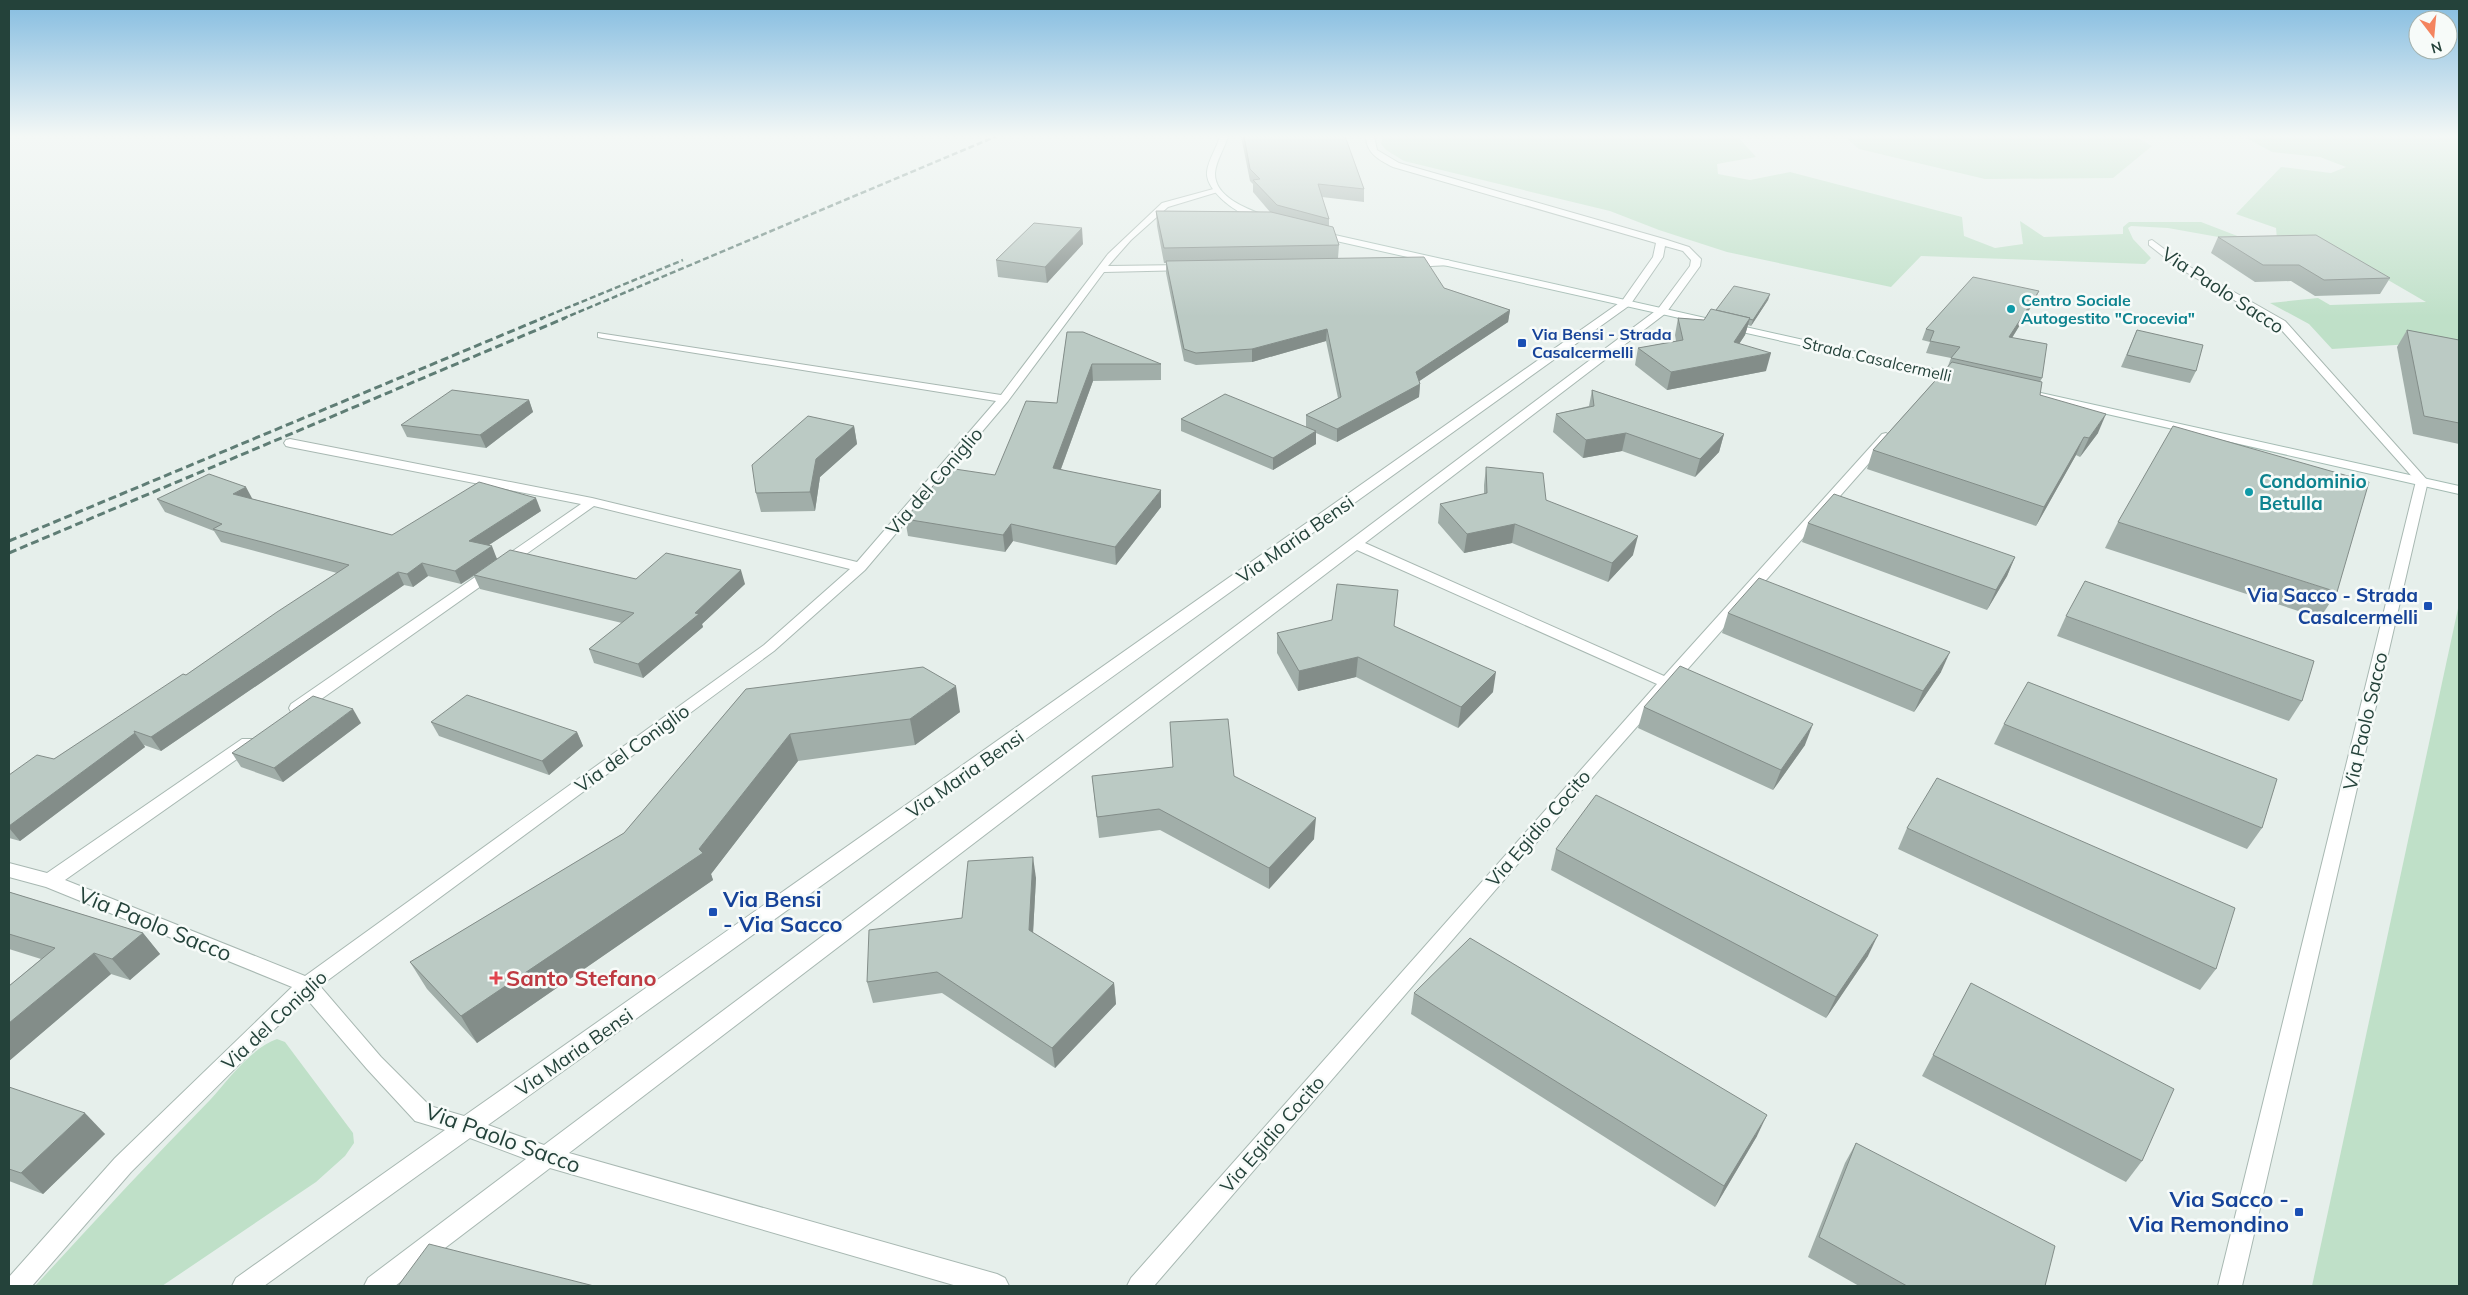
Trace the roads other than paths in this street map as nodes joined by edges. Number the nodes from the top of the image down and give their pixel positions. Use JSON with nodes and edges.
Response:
{"nodes":[{"id":1,"x":1191,"y":196,"type":"edge"},
{"id":2,"x":1225,"y":196,"type":"edge"},
{"id":3,"x":1507,"y":196,"type":"edge"},
{"id":4,"x":1274,"y":222,"type":"edge"},
{"id":5,"x":1304,"y":231,"type":"edge"},
{"id":6,"x":1661,"y":240,"type":"junction"},
{"id":7,"x":2152,"y":243,"type":"dead end"},
{"id":8,"x":1448,"y":263,"type":"junction"},
{"id":9,"x":1399,"y":264,"type":"edge"},
{"id":10,"x":1201,"y":267,"type":"edge"},
{"id":11,"x":1102,"y":269,"type":"junction"},
{"id":12,"x":1626,"y":303,"type":"junction"},
{"id":13,"x":1662,"y":311,"type":"junction"},
{"id":14,"x":602,"y":335,"type":"dead end"},
{"id":15,"x":1942,"y":374,"type":"junction"},
{"id":16,"x":1971,"y":380,"type":"edge"},
{"id":17,"x":1929,"y":389,"type":"edge"},
{"id":18,"x":2019,"y":391,"type":"edge"},
{"id":19,"x":1004,"y":399,"type":"junction"},
{"id":20,"x":1896,"y":425,"type":"edge"},
{"id":21,"x":290,"y":443,"type":"dead end"},
{"id":22,"x":2422,"y":481,"type":"junction"},
{"id":23,"x":2459,"y":490,"type":"edge"},
{"id":24,"x":592,"y":502,"type":"junction"},
{"id":25,"x":1355,"y":544,"type":"junction"},
{"id":26,"x":860,"y":567,"type":"junction"},
{"id":27,"x":1667,"y":683,"type":"junction"},
{"id":28,"x":285,"y":717,"type":"edge"},
{"id":29,"x":260,"y":734,"type":"edge"},
{"id":30,"x":9,"y":870,"type":"edge"},
{"id":31,"x":50,"y":881,"type":"junction"},
{"id":32,"x":307,"y":985,"type":"junction"},
{"id":33,"x":468,"y":1128,"type":"junction"},
{"id":34,"x":548,"y":1157,"type":"junction"},
{"id":35,"x":946,"y":1280,"type":"edge"},
{"id":36,"x":17,"y":1286,"type":"edge"},
{"id":37,"x":244,"y":1286,"type":"edge"},
{"id":38,"x":376,"y":1286,"type":"edge"},
{"id":39,"x":997,"y":1286,"type":"edge"},
{"id":40,"x":1139,"y":1286,"type":"edge"},
{"id":41,"x":2230,"y":1286,"type":"edge"}],
"edges":[{"from":1,"to":11,"type":"street","name":"Via del Coniglio"},
{"from":2,"to":4,"type":"street"},
{"from":3,"to":6,"type":"street","name":"Via Maria Bensi"},
{"from":5,"to":8,"type":"street","name":"Strada Casalcermelli"},
{"from":6,"to":12,"type":"street","name":"Via Maria Bensi"},
{"from":6,"to":13,"type":"street","name":"Via Maria Bensi"},
{"from":7,"to":22,"type":"street","name":"Via Paolo Sacco"},
{"from":8,"to":9,"type":"street","name":"Strada Casalcermelli"},
{"from":8,"to":12,"type":"street","name":"Strada Casalcermelli"},
{"from":10,"to":11,"type":"street"},
{"from":11,"to":19,"type":"street","name":"Via del Coniglio"},
{"from":12,"to":13,"type":"street","name":"Strada Casalcermelli"},
{"from":12,"to":33,"type":"street","name":"Via Maria Bensi"},
{"from":13,"to":15,"type":"street","name":"Strada Casalcermelli"},
{"from":13,"to":25,"type":"street","name":"Via Maria Bensi"},
{"from":14,"to":19,"type":"street"},
{"from":15,"to":16,"type":"street","name":"Strada Casalcermelli"},
{"from":15,"to":17,"type":"street"},
{"from":18,"to":22,"type":"street"},
{"from":19,"to":26,"type":"street","name":"Via del Coniglio"},
{"from":20,"to":27,"type":"street","name":"Via Egidio Cocito"},
{"from":21,"to":24,"type":"street"},
{"from":22,"to":23,"type":"street"},
{"from":22,"to":41,"type":"street","name":"Via Paolo Sacco"},
{"from":24,"to":26,"type":"street"},
{"from":24,"to":28,"type":"street"},
{"from":25,"to":27,"type":"street"},
{"from":25,"to":34,"type":"street","name":"Via Maria Bensi"},
{"from":26,"to":32,"type":"street","name":"Via del Coniglio"},
{"from":27,"to":40,"type":"street","name":"Via Egidio Cocito"},
{"from":29,"to":31,"type":"street"},
{"from":30,"to":31,"type":"street","name":"Via Paolo Sacco"},
{"from":31,"to":32,"type":"street","name":"Via Paolo Sacco"},
{"from":32,"to":33,"type":"street","name":"Via Paolo Sacco"},
{"from":32,"to":36,"type":"street","name":"Via del Coniglio"},
{"from":33,"to":34,"type":"street","name":"Via Paolo Sacco"},
{"from":33,"to":37,"type":"street","name":"Via Maria Bensi"},
{"from":34,"to":35,"type":"street","name":"Via Paolo Sacco"},
{"from":34,"to":38,"type":"street","name":"Via Maria Bensi"},
{"from":35,"to":39,"type":"street","name":"Via Paolo Sacco"}]}
